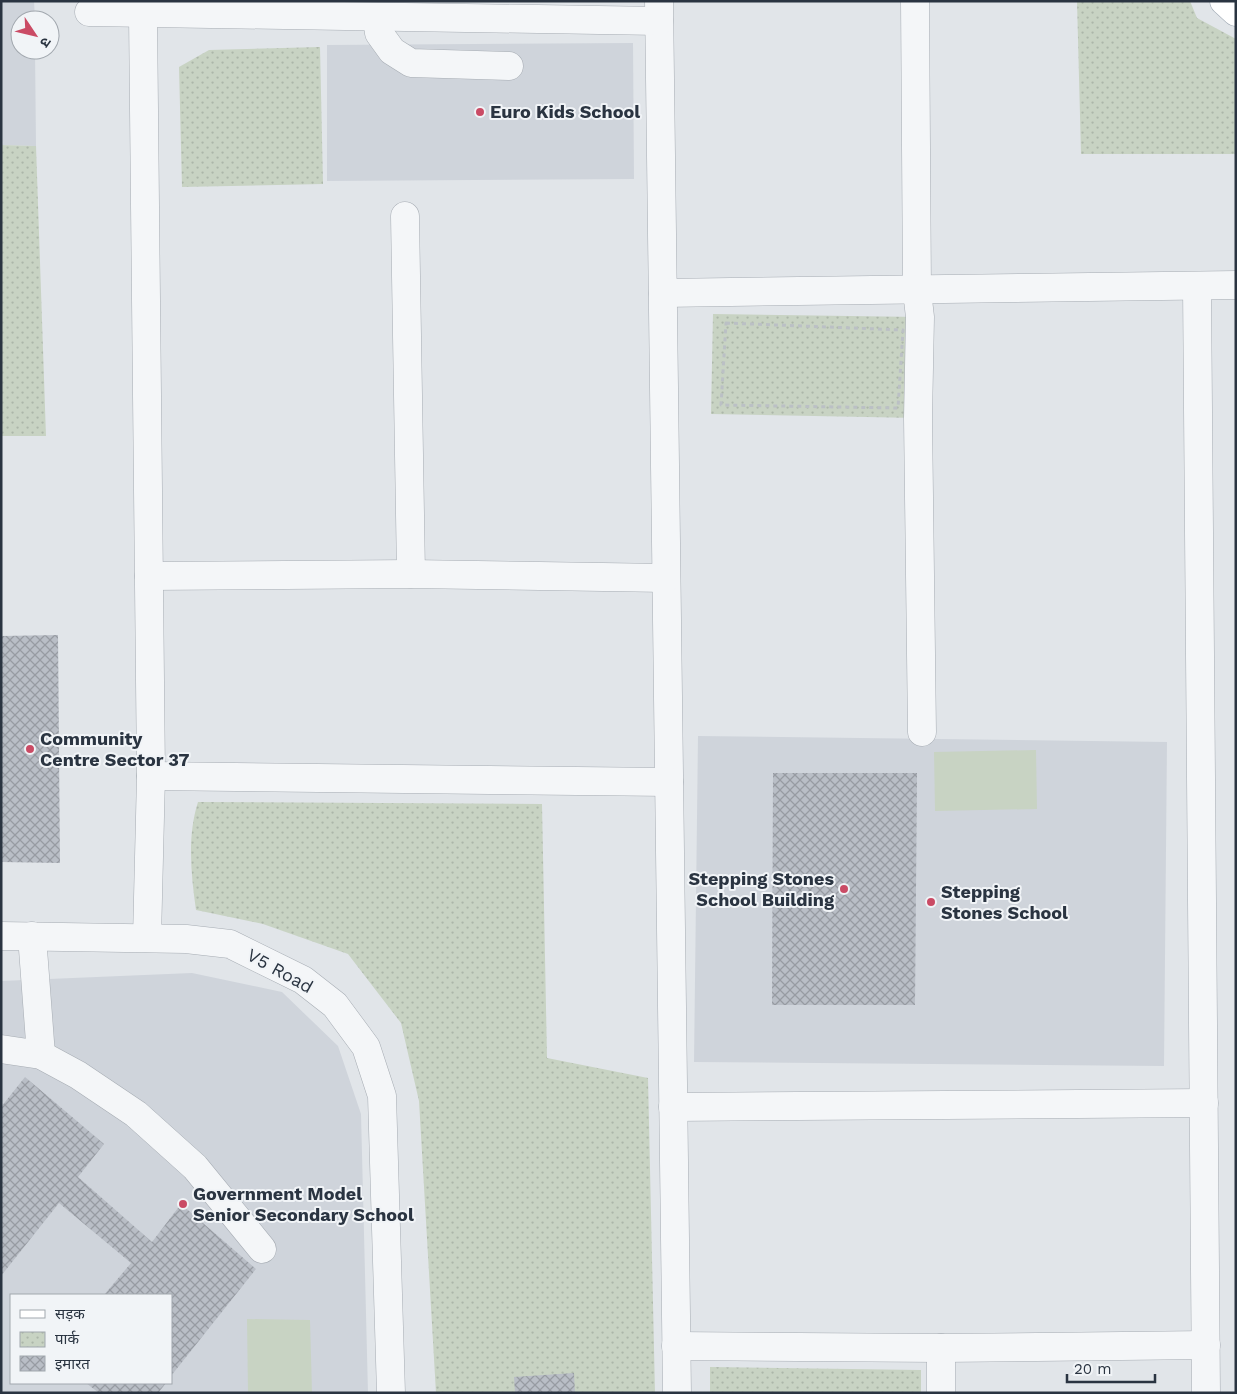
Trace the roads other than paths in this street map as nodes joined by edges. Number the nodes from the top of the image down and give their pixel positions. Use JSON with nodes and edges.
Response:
{"nodes":[{"id":1,"x":914,"y":1,"type":"edge"},
{"id":2,"x":1224,"y":1,"type":"edge"},
{"id":3,"x":659,"y":11,"type":"edge"},
{"id":4,"x":89,"y":12,"type":"dead end"},
{"id":5,"x":1236,"y":12,"type":"edge"},
{"id":6,"x":143,"y":14,"type":"junction"},
{"id":7,"x":377,"y":17,"type":"junction"},
{"id":8,"x":509,"y":66,"type":"dead end"},
{"id":9,"x":405,"y":216,"type":"dead end"},
{"id":10,"x":1197,"y":286,"type":"junction"},
{"id":11,"x":1236,"y":286,"type":"edge"},
{"id":12,"x":917,"y":291,"type":"junction"},
{"id":13,"x":663,"y":293,"type":"junction"},
{"id":14,"x":411,"y":574,"type":"junction"},
{"id":15,"x":149,"y":576,"type":"junction"},
{"id":16,"x":666,"y":578,"type":"junction"},
{"id":17,"x":922,"y":732,"type":"dead end"},
{"id":18,"x":151,"y":776,"type":"junction"},
{"id":19,"x":669,"y":782,"type":"junction"},
{"id":20,"x":1,"y":936,"type":"edge"},
{"id":21,"x":32,"y":936,"type":"junction"},
{"id":22,"x":147,"y":938,"type":"junction"},
{"id":23,"x":1,"y":1049,"type":"edge"},
{"id":24,"x":41,"y":1055,"type":"junction"},
{"id":25,"x":1204,"y":1103,"type":"junction"},
{"id":26,"x":673,"y":1107,"type":"junction"},
{"id":27,"x":262,"y":1249,"type":"dead end"},
{"id":28,"x":676,"y":1346,"type":"junction"},
{"id":29,"x":1206,"y":1346,"type":"junction"},
{"id":30,"x":941,"y":1348,"type":"junction"},
{"id":31,"x":391,"y":1393,"type":"edge"},
{"id":32,"x":677,"y":1393,"type":"edge"},
{"id":33,"x":940,"y":1393,"type":"edge"},
{"id":34,"x":1206,"y":1393,"type":"edge"}],
"edges":[{"from":1,"to":12,"type":"street"},
{"from":2,"to":5,"type":"main road"},
{"from":3,"to":7,"type":"street"},
{"from":3,"to":13,"type":"street"},
{"from":4,"to":6,"type":"street"},
{"from":6,"to":7,"type":"street"},
{"from":6,"to":15,"type":"street"},
{"from":7,"to":8,"type":"street"},
{"from":9,"to":14,"type":"street"},
{"from":10,"to":11,"type":"street"},
{"from":10,"to":12,"type":"street"},
{"from":10,"to":25,"type":"street"},
{"from":12,"to":13,"type":"street"},
{"from":12,"to":17,"type":"street"},
{"from":13,"to":16,"type":"street"},
{"from":14,"to":15,"type":"street"},
{"from":14,"to":16,"type":"street"},
{"from":15,"to":18,"type":"street"},
{"from":16,"to":19,"type":"street"},
{"from":18,"to":19,"type":"street"},
{"from":18,"to":22,"type":"street"},
{"from":19,"to":26,"type":"street"},
{"from":20,"to":21,"type":"street","name":"V5 Road"},
{"from":21,"to":22,"type":"street","name":"V5 Road"},
{"from":21,"to":24,"type":"street"},
{"from":22,"to":31,"type":"street","name":"V5 Road"},
{"from":23,"to":24,"type":"street"},
{"from":24,"to":27,"type":"street"},
{"from":25,"to":26,"type":"street"},
{"from":25,"to":29,"type":"street"},
{"from":26,"to":28,"type":"street"},
{"from":28,"to":30,"type":"street"},
{"from":28,"to":32,"type":"street"},
{"from":29,"to":30,"type":"street"},
{"from":29,"to":34,"type":"street"},
{"from":30,"to":33,"type":"street"}]}
